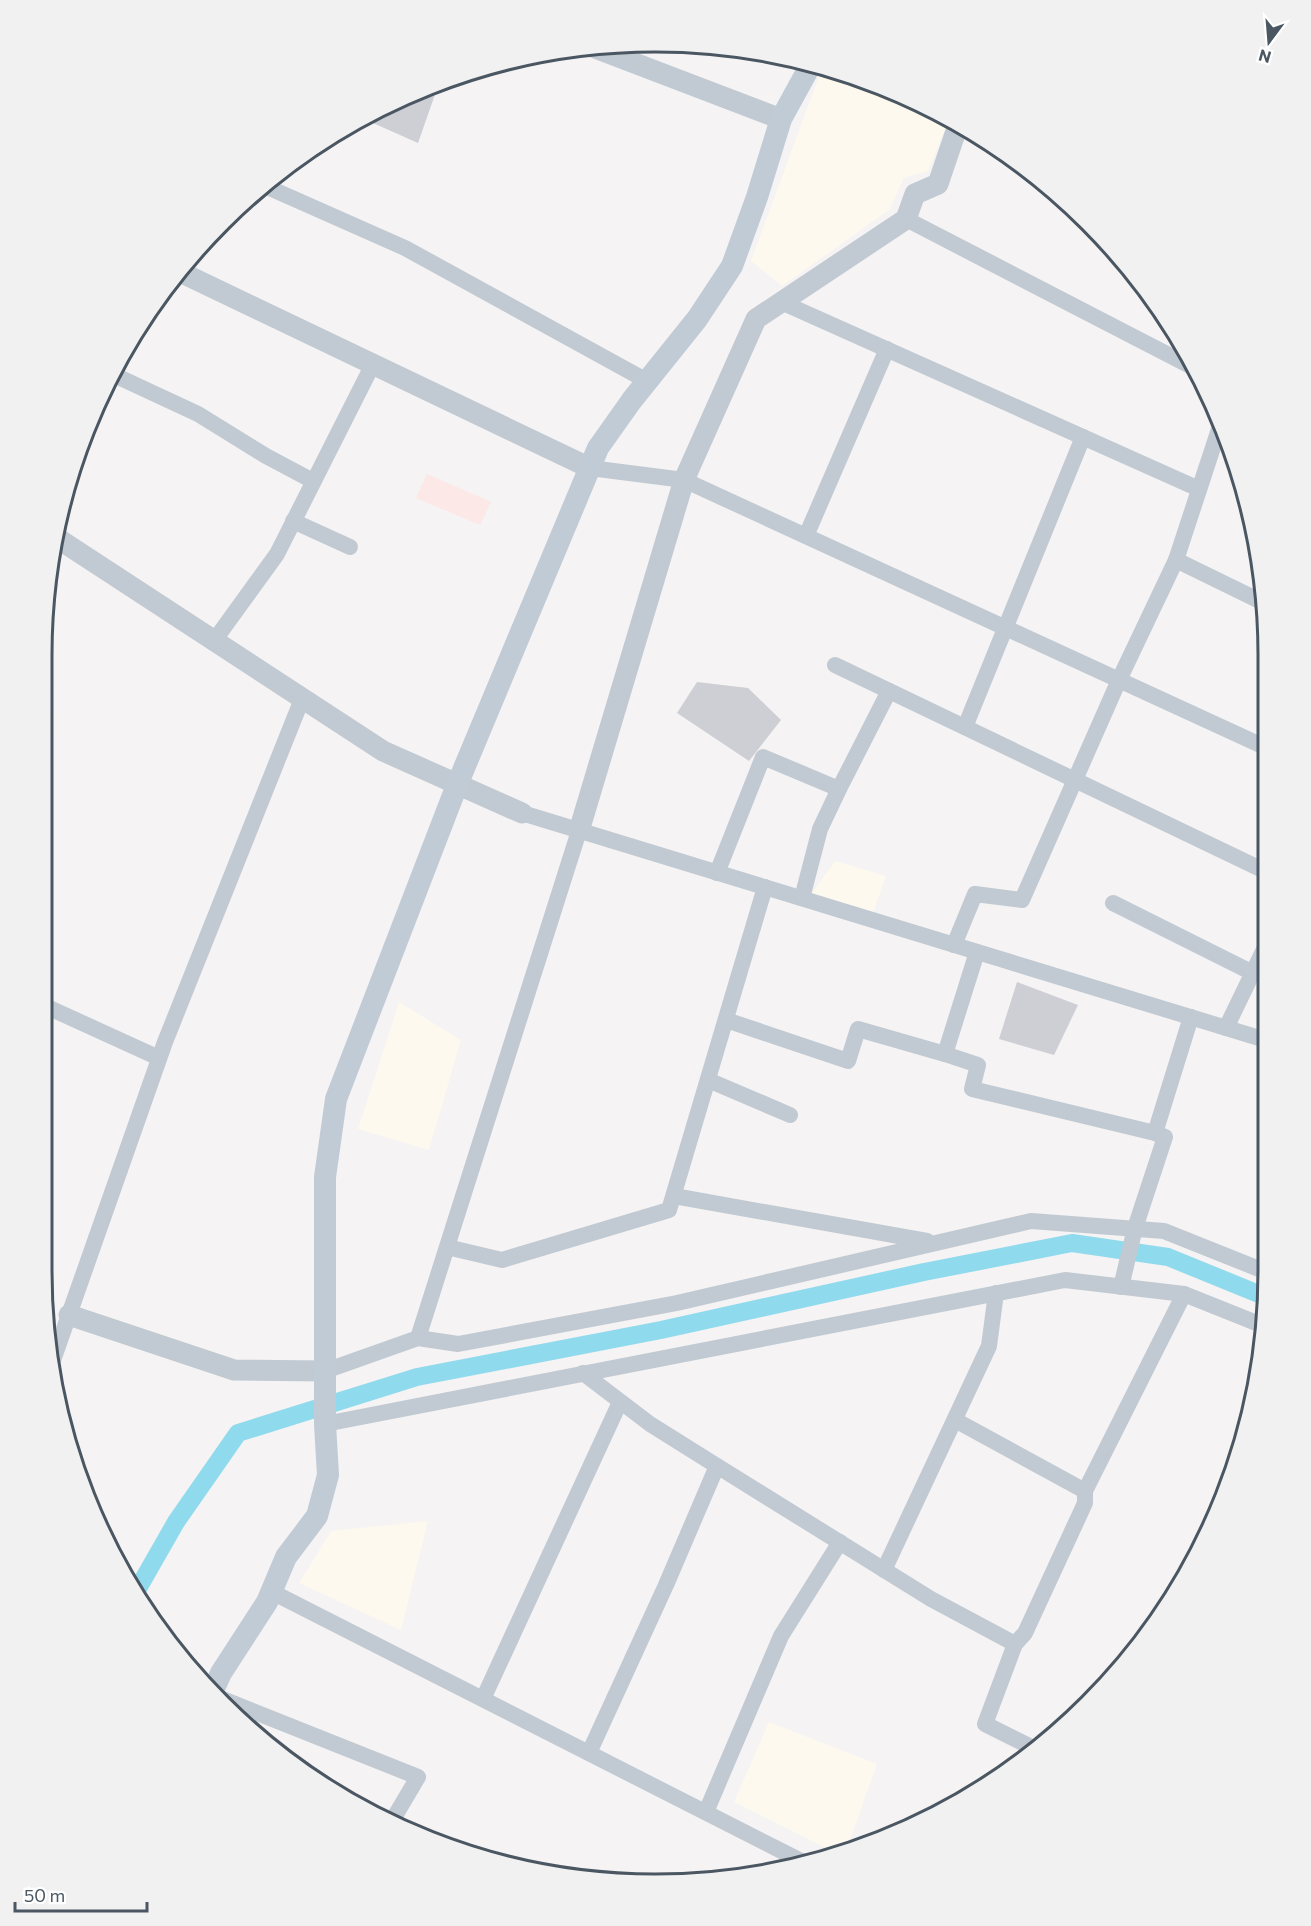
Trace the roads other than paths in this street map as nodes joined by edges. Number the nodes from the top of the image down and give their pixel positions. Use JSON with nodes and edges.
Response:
{"nodes":[{"id":1,"x":612,"y":54,"type":"edge"},
{"id":2,"x":807,"y":72,"type":"edge"},
{"id":3,"x":781,"y":119,"type":"junction"},
{"id":4,"x":956,"y":132,"type":"edge"},
{"id":5,"x":273,"y":190,"type":"edge"},
{"id":6,"x":906,"y":219,"type":"junction"},
{"id":7,"x":187,"y":275,"type":"edge"},
{"id":8,"x":781,"y":302,"type":"junction"},
{"id":9,"x":886,"y":349,"type":"junction"},
{"id":10,"x":1182,"y":362,"type":"edge"},
{"id":11,"x":373,"y":364,"type":"junction"},
{"id":12,"x":121,"y":378,"type":"edge"},
{"id":13,"x":647,"y":381,"type":"junction"},
{"id":14,"x":1217,"y":436,"type":"edge"},
{"id":15,"x":1083,"y":437,"type":"junction"},
{"id":16,"x":590,"y":468,"type":"junction"},
{"id":17,"x":684,"y":480,"type":"junction"},
{"id":18,"x":313,"y":481,"type":"junction"},
{"id":19,"x":1199,"y":489,"type":"junction"},
{"id":20,"x":293,"y":521,"type":"junction"},
{"id":21,"x":806,"y":536,"type":"junction"},
{"id":22,"x":63,"y":542,"type":"edge"},
{"id":23,"x":350,"y":547,"type":"dead end"},
{"id":24,"x":1176,"y":561,"type":"junction"},
{"id":25,"x":1255,"y":599,"type":"edge"},
{"id":26,"x":1007,"y":628,"type":"junction"},
{"id":27,"x":214,"y":641,"type":"junction"},
{"id":28,"x":835,"y":665,"type":"dead end"},
{"id":29,"x":1119,"y":680,"type":"junction"},
{"id":30,"x":889,"y":691,"type":"junction"},
{"id":31,"x":302,"y":699,"type":"junction"},
{"id":32,"x":965,"y":727,"type":"junction"},
{"id":33,"x":1258,"y":743,"type":"edge"},
{"id":34,"x":1075,"y":780,"type":"junction"},
{"id":35,"x":457,"y":785,"type":"junction"},
{"id":36,"x":839,"y":789,"type":"junction"},
{"id":37,"x":522,"y":813,"type":"joint"},
{"id":38,"x":579,"y":831,"type":"junction"},
{"id":39,"x":1258,"y":868,"type":"edge"},
{"id":40,"x":717,"y":873,"type":"junction"},
{"id":41,"x":765,"y":887,"type":"junction"},
{"id":42,"x":802,"y":898,"type":"junction"},
{"id":43,"x":1113,"y":903,"type":"dead end"},
{"id":44,"x":954,"y":945,"type":"junction"},
{"id":45,"x":977,"y":952,"type":"junction"},
{"id":46,"x":1258,"y":961,"type":"edge"},
{"id":47,"x":1252,"y":973,"type":"junction"},
{"id":48,"x":52,"y":1009,"type":"edge"},
{"id":49,"x":1191,"y":1017,"type":"junction"},
{"id":50,"x":726,"y":1020,"type":"junction"},
{"id":51,"x":1226,"y":1028,"type":"junction"},
{"id":52,"x":1258,"y":1038,"type":"edge"},
{"id":53,"x":945,"y":1054,"type":"junction"},
{"id":54,"x":159,"y":1058,"type":"junction"},
{"id":55,"x":708,"y":1080,"type":"junction"},
{"id":56,"x":790,"y":1115,"type":"dead end"},
{"id":57,"x":1155,"y":1133,"type":"junction"},
{"id":58,"x":674,"y":1196,"type":"junction"},
{"id":59,"x":1135,"y":1228,"type":"junction"},
{"id":60,"x":936,"y":1243,"type":"junction"},
{"id":61,"x":447,"y":1246,"type":"junction"},
{"id":62,"x":1258,"y":1269,"type":"edge"},
{"id":63,"x":1121,"y":1287,"type":"junction"},
{"id":64,"x":996,"y":1293,"type":"junction"},
{"id":65,"x":1184,"y":1294,"type":"junction"},
{"id":66,"x":69,"y":1316,"type":"junction"},
{"id":67,"x":1256,"y":1323,"type":"edge"},
{"id":68,"x":418,"y":1338,"type":"junction"},
{"id":69,"x":58,"y":1347,"type":"edge"},
{"id":70,"x":325,"y":1371,"type":"junction"},
{"id":71,"x":583,"y":1373,"type":"junction"},
{"id":72,"x":620,"y":1402,"type":"junction"},
{"id":73,"x":955,"y":1420,"type":"junction"},
{"id":74,"x":325,"y":1424,"type":"junction"},
{"id":75,"x":717,"y":1466,"type":"junction"},
{"id":76,"x":1085,"y":1491,"type":"junction"},
{"id":77,"x":840,"y":1542,"type":"junction"},
{"id":78,"x":884,"y":1570,"type":"junction"},
{"id":79,"x":272,"y":1592,"type":"junction"},
{"id":80,"x":1015,"y":1644,"type":"junction"},
{"id":81,"x":217,"y":1684,"type":"edge"},
{"id":82,"x":483,"y":1699,"type":"junction"},
{"id":83,"x":235,"y":1703,"type":"edge"},
{"id":84,"x":1028,"y":1745,"type":"edge"},
{"id":85,"x":589,"y":1753,"type":"junction"},
{"id":86,"x":706,"y":1812,"type":"junction"},
{"id":87,"x":396,"y":1814,"type":"edge"},
{"id":88,"x":794,"y":1857,"type":"edge"}],
"edges":[{"from":1,"to":3,"type":"street"},
{"from":2,"to":3,"type":"main road"},
{"from":3,"to":13,"type":"main road"},
{"from":4,"to":6,"type":"street"},
{"from":5,"to":13,"type":"street"},
{"from":6,"to":8,"type":"street"},
{"from":6,"to":10,"type":"street"},
{"from":7,"to":11,"type":"street"},
{"from":8,"to":9,"type":"street"},
{"from":8,"to":17,"type":"street"},
{"from":9,"to":15,"type":"street"},
{"from":9,"to":21,"type":"street"},
{"from":11,"to":16,"type":"street"},
{"from":11,"to":18,"type":"street"},
{"from":12,"to":18,"type":"street"},
{"from":13,"to":16,"type":"main road"},
{"from":14,"to":19,"type":"street"},
{"from":15,"to":19,"type":"street"},
{"from":15,"to":26,"type":"street"},
{"from":16,"to":17,"type":"street"},
{"from":16,"to":35,"type":"main road"},
{"from":17,"to":21,"type":"street"},
{"from":17,"to":38,"type":"street"},
{"from":18,"to":20,"type":"street"},
{"from":19,"to":24,"type":"street"},
{"from":20,"to":23,"type":"street"},
{"from":20,"to":27,"type":"street"},
{"from":21,"to":26,"type":"street"},
{"from":22,"to":27,"type":"street"},
{"from":24,"to":25,"type":"street"},
{"from":24,"to":29,"type":"street"},
{"from":26,"to":29,"type":"street"},
{"from":26,"to":32,"type":"street"},
{"from":27,"to":31,"type":"street"},
{"from":28,"to":30,"type":"street"},
{"from":29,"to":33,"type":"street"},
{"from":29,"to":34,"type":"street"},
{"from":30,"to":32,"type":"street"},
{"from":30,"to":36,"type":"street"},
{"from":31,"to":35,"type":"street"},
{"from":31,"to":54,"type":"street"},
{"from":32,"to":34,"type":"street"},
{"from":34,"to":39,"type":"street"},
{"from":34,"to":44,"type":"street"},
{"from":35,"to":37,"type":"street"},
{"from":35,"to":70,"type":"main road"},
{"from":36,"to":40,"type":"street"},
{"from":36,"to":42,"type":"street"},
{"from":37,"to":38,"type":"street"},
{"from":38,"to":40,"type":"street"},
{"from":38,"to":61,"type":"street"},
{"from":40,"to":41,"type":"street"},
{"from":41,"to":42,"type":"street"},
{"from":41,"to":50,"type":"street"},
{"from":42,"to":44,"type":"street"},
{"from":43,"to":47,"type":"street"},
{"from":44,"to":45,"type":"street"},
{"from":45,"to":49,"type":"street"},
{"from":45,"to":53,"type":"street"},
{"from":46,"to":47,"type":"street"},
{"from":47,"to":51,"type":"street"},
{"from":48,"to":54,"type":"street"},
{"from":49,"to":51,"type":"street"},
{"from":49,"to":57,"type":"street"},
{"from":50,"to":53,"type":"street"},
{"from":50,"to":55,"type":"street"},
{"from":51,"to":52,"type":"street"},
{"from":53,"to":57,"type":"street"},
{"from":54,"to":66,"type":"street"},
{"from":55,"to":56,"type":"street"},
{"from":55,"to":58,"type":"street"},
{"from":57,"to":59,"type":"street"},
{"from":58,"to":60,"type":"street"},
{"from":58,"to":61,"type":"street"},
{"from":59,"to":60,"type":"street"},
{"from":59,"to":62,"type":"street"},
{"from":59,"to":63,"type":"street"},
{"from":60,"to":68,"type":"street"},
{"from":61,"to":68,"type":"street"},
{"from":63,"to":64,"type":"street"},
{"from":63,"to":65,"type":"street"},
{"from":64,"to":71,"type":"street"},
{"from":64,"to":73,"type":"street"},
{"from":65,"to":67,"type":"street"},
{"from":65,"to":76,"type":"street"},
{"from":66,"to":69,"type":"street"},
{"from":66,"to":70,"type":"street"},
{"from":68,"to":70,"type":"street"},
{"from":70,"to":74,"type":"main road"},
{"from":71,"to":72,"type":"street"},
{"from":71,"to":74,"type":"street"},
{"from":72,"to":75,"type":"street"},
{"from":72,"to":82,"type":"street"},
{"from":73,"to":76,"type":"street"},
{"from":73,"to":78,"type":"street"},
{"from":74,"to":79,"type":"main road"},
{"from":75,"to":77,"type":"street"},
{"from":75,"to":85,"type":"street"},
{"from":76,"to":80,"type":"street"},
{"from":77,"to":78,"type":"street"},
{"from":77,"to":86,"type":"street"},
{"from":78,"to":80,"type":"street"},
{"from":79,"to":81,"type":"main road"},
{"from":79,"to":82,"type":"street"},
{"from":80,"to":84,"type":"street"},
{"from":82,"to":85,"type":"street"},
{"from":83,"to":87,"type":"street"},
{"from":85,"to":86,"type":"street"},
{"from":86,"to":88,"type":"street"}]}
